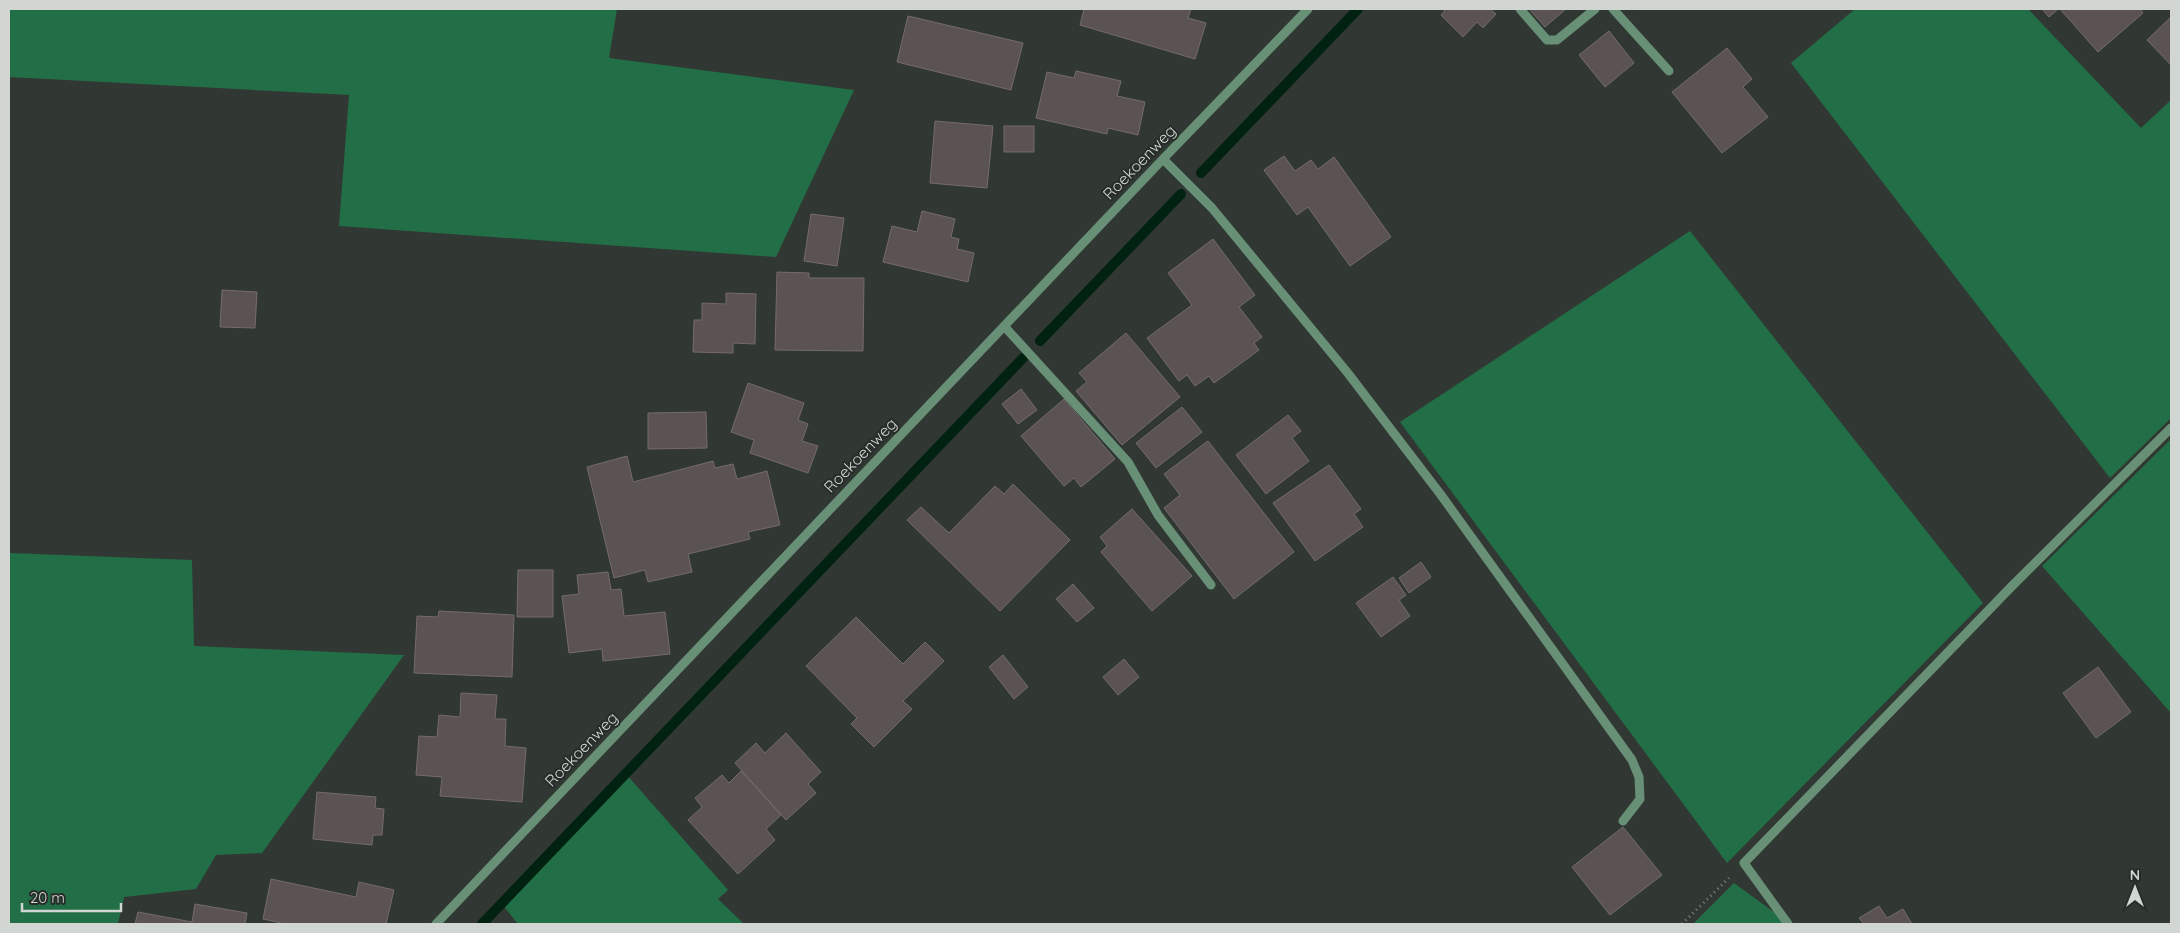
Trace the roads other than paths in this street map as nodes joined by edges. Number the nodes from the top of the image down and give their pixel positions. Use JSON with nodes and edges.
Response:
{"nodes":[{"id":1,"x":1308,"y":9,"type":"edge"},
{"id":2,"x":1520,"y":9,"type":"edge"},
{"id":3,"x":1596,"y":9,"type":"edge"},
{"id":4,"x":1613,"y":9,"type":"edge"},
{"id":5,"x":1669,"y":71,"type":"dead end"},
{"id":6,"x":1163,"y":159,"type":"junction"},
{"id":7,"x":1004,"y":326,"type":"junction"},
{"id":8,"x":2171,"y":428,"type":"edge"},
{"id":9,"x":1211,"y":585,"type":"dead end"},
{"id":10,"x":1623,"y":821,"type":"dead end"},
{"id":11,"x":436,"y":924,"type":"edge"},
{"id":12,"x":1788,"y":924,"type":"edge"}],
"edges":[{"from":1,"to":6,"type":"street","name":"Roekoenweg"},
{"from":2,"to":3,"type":"street"},
{"from":4,"to":5,"type":"street"},
{"from":6,"to":7,"type":"street","name":"Roekoenweg"},
{"from":6,"to":10,"type":"street"},
{"from":7,"to":9,"type":"street"},
{"from":7,"to":11,"type":"street","name":"Roekoenweg"},
{"from":8,"to":12,"type":"street"}]}
